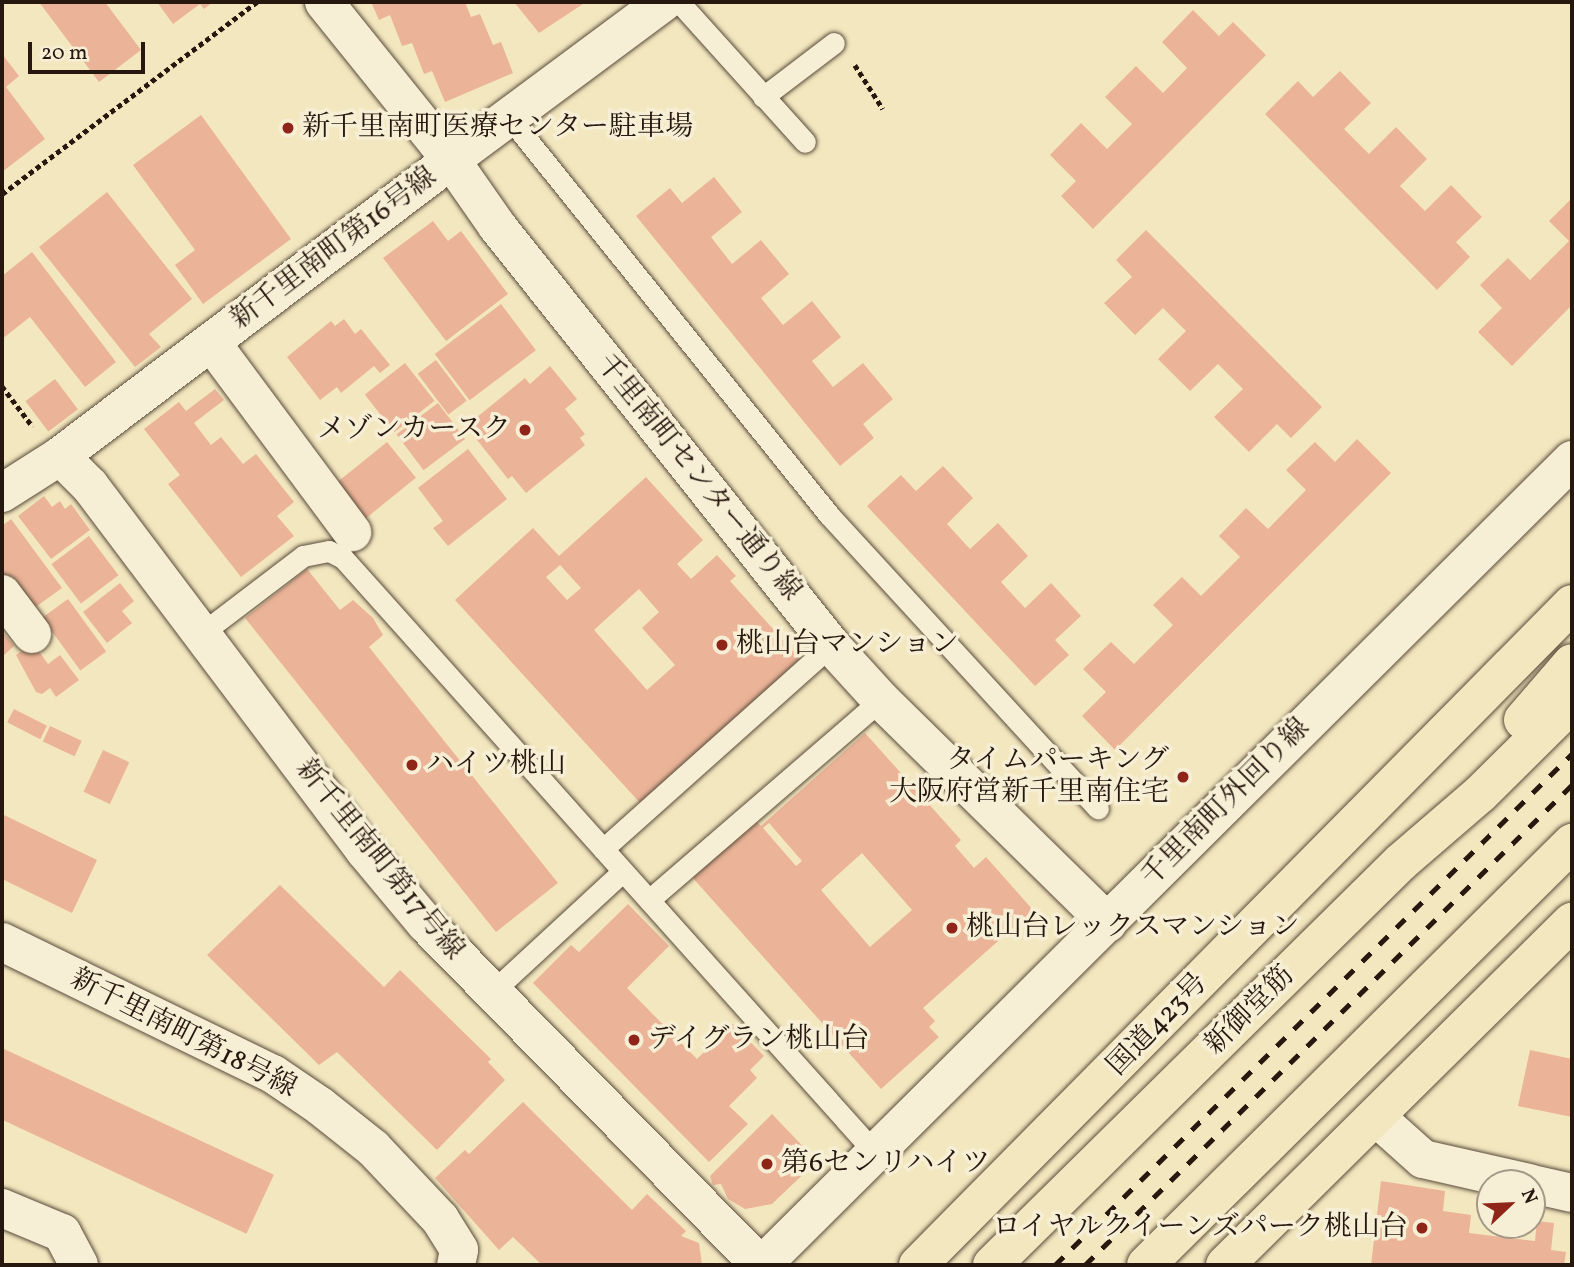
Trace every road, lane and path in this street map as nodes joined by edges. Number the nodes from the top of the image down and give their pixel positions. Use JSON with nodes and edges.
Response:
{"nodes":[{"id":1,"x":257,"y":2,"type":"edge"},
{"id":2,"x":324,"y":2,"type":"edge"},
{"id":3,"x":664,"y":2,"type":"edge"},
{"id":4,"x":679,"y":2,"type":"edge"},
{"id":5,"x":834,"y":43,"type":"dead end"},
{"id":6,"x":855,"y":66,"type":"dead end"},
{"id":7,"x":763,"y":97,"type":"junction"},
{"id":8,"x":883,"y":108,"type":"dead end"},
{"id":9,"x":508,"y":116,"type":"junction"},
{"id":10,"x":805,"y":142,"type":"dead end"},
{"id":11,"x":451,"y":160,"type":"junction"},
{"id":12,"x":2,"y":194,"type":"edge"},
{"id":13,"x":211,"y":342,"type":"junction"},
{"id":14,"x":2,"y":386,"type":"edge"},
{"id":15,"x":60,"y":456,"type":"junction"},
{"id":16,"x":1572,"y":460,"type":"edge"},
{"id":17,"x":2,"y":493,"type":"edge"},
{"id":18,"x":352,"y":532,"type":"dead end"},
{"id":19,"x":2,"y":594,"type":"edge"},
{"id":20,"x":1572,"y":604,"type":"edge"},
{"id":21,"x":32,"y":634,"type":"dead end"},
{"id":22,"x":202,"y":634,"type":"junction"},
{"id":23,"x":831,"y":645,"type":"junction"},
{"id":24,"x":1572,"y":663,"type":"edge"},
{"id":25,"x":881,"y":700,"type":"junction"},
{"id":26,"x":1572,"y":703,"type":"edge"},
{"id":27,"x":1098,"y":809,"type":"dead end"},
{"id":28,"x":1572,"y":844,"type":"edge"},
{"id":29,"x":603,"y":849,"type":"junction"},
{"id":30,"x":1401,"y":862,"type":"junction"},
{"id":31,"x":623,"y":871,"type":"junction"},
{"id":32,"x":649,"y":900,"type":"junction"},
{"id":33,"x":1572,"y":922,"type":"edge"},
{"id":34,"x":1108,"y":923,"type":"junction"},
{"id":35,"x":2,"y":942,"type":"edge"},
{"id":36,"x":492,"y":992,"type":"junction"},
{"id":37,"x":1376,"y":1117,"type":"junction"},
{"id":38,"x":876,"y":1154,"type":"junction"},
{"id":39,"x":1476,"y":1171,"type":"edge"},
{"id":40,"x":1546,"y":1187,"type":"edge"},
{"id":41,"x":1572,"y":1193,"type":"edge"},
{"id":42,"x":2,"y":1208,"type":"edge"},
{"id":43,"x":79,"y":1265,"type":"edge"},
{"id":44,"x":456,"y":1265,"type":"edge"},
{"id":45,"x":761,"y":1265,"type":"edge"},
{"id":46,"x":918,"y":1265,"type":"edge"},
{"id":47,"x":992,"y":1265,"type":"edge"},
{"id":48,"x":1146,"y":1265,"type":"edge"},
{"id":49,"x":1225,"y":1265,"type":"edge"}],
"edges":[{"from":1,"to":12,"type":"path"},
{"from":2,"to":11,"type":"street","name":"千里南町センター通り線"},
{"from":3,"to":9,"type":"street","name":"新千里南町第16号線"},
{"from":4,"to":7,"type":"lane"},
{"from":5,"to":7,"type":"lane"},
{"from":6,"to":8,"type":"path"},
{"from":7,"to":10,"type":"lane"},
{"from":9,"to":11,"type":"street","name":"新千里南町第16号線"},
{"from":9,"to":27,"type":"lane"},
{"from":11,"to":13,"type":"street","name":"新千里南町第16号線"},
{"from":11,"to":23,"type":"street","name":"千里南町センター通り線"},
{"from":13,"to":15,"type":"street","name":"新千里南町第16号線"},
{"from":13,"to":18,"type":"street"},
{"from":14,"to":15,"type":"path"},
{"from":15,"to":17,"type":"street","name":"新千里南町第16号線"},
{"from":15,"to":22,"type":"street","name":"新千里南町第17号線"},
{"from":16,"to":34,"type":"street","name":"千里南町外回り線"},
{"from":19,"to":21,"type":"street"},
{"from":20,"to":46,"type":"highway","name":"国道423号"},
{"from":22,"to":29,"type":"lane"},
{"from":22,"to":36,"type":"street","name":"新千里南町第17号線"},
{"from":23,"to":25,"type":"street","name":"千里南町センター通り線"},
{"from":23,"to":29,"type":"lane"},
{"from":24,"to":30,"type":"highway"},
{"from":25,"to":32,"type":"lane"},
{"from":25,"to":34,"type":"street","name":"千里南町センター通り線"},
{"from":26,"to":30,"type":"highway","name":"新御堂筋"},
{"from":28,"to":48,"type":"highway"},
{"from":29,"to":31,"type":"lane"},
{"from":30,"to":47,"type":"highway","name":"新御堂筋"},
{"from":31,"to":32,"type":"lane"},
{"from":31,"to":36,"type":"lane"},
{"from":32,"to":38,"type":"lane"},
{"from":33,"to":37,"type":"highway"},
{"from":34,"to":38,"type":"street","name":"千里南町外回り線"},
{"from":35,"to":44,"type":"street","name":"新千里南町第18号線"},
{"from":36,"to":45,"type":"street","name":"新千里南町第17号線"},
{"from":37,"to":39,"type":"street"},
{"from":37,"to":49,"type":"highway"},
{"from":38,"to":45,"type":"street","name":"千里南町外回り線"},
{"from":40,"to":41,"type":"street"},
{"from":42,"to":43,"type":"street"}]}
